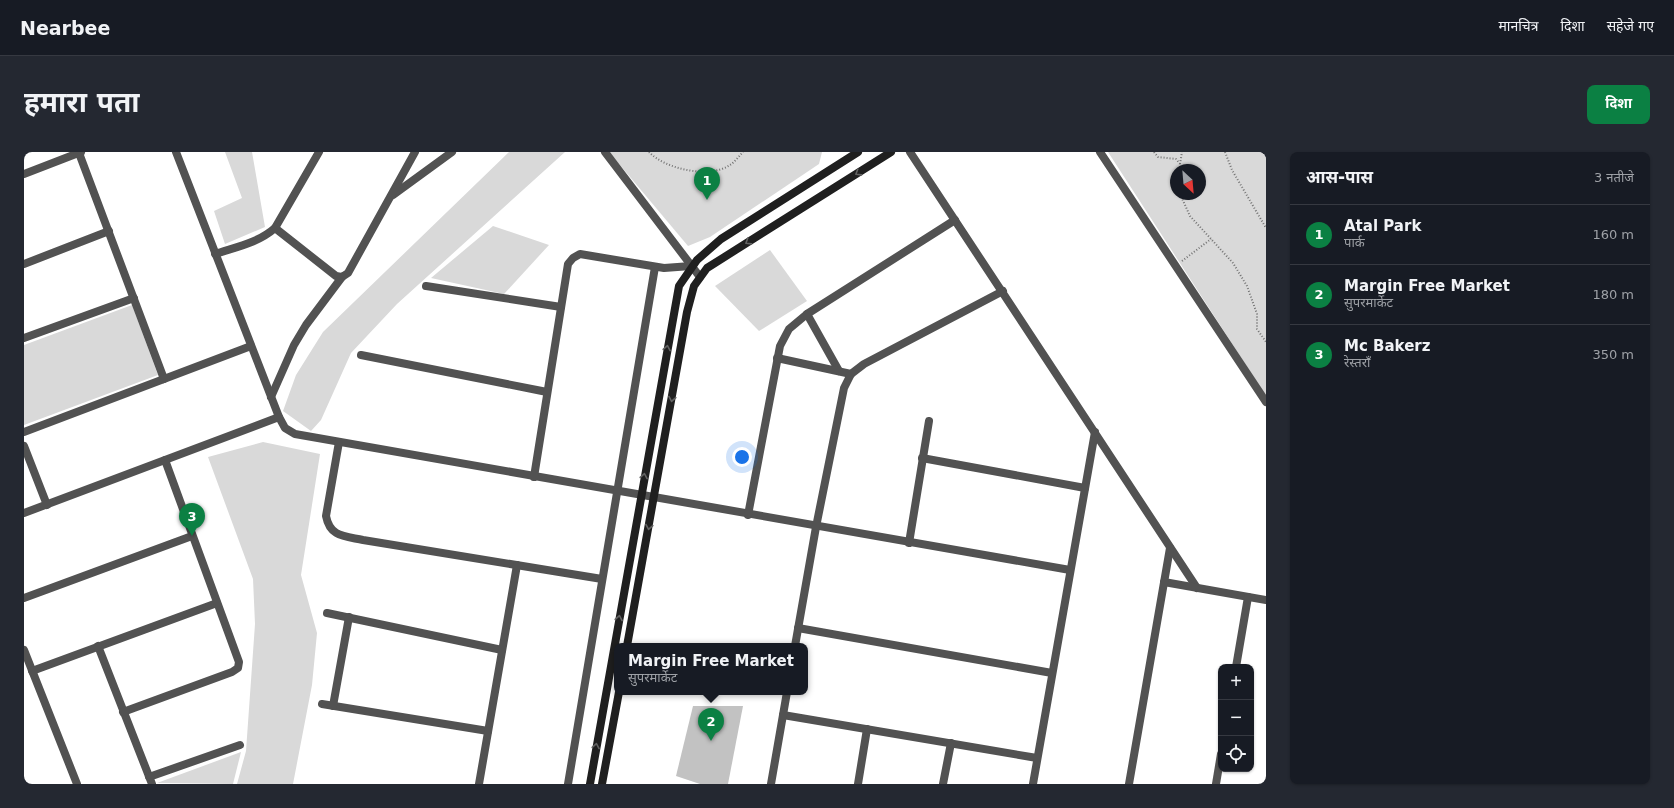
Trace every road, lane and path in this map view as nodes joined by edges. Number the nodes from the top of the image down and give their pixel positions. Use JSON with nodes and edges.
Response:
{"nodes":[{"id":1,"x":80,"y":152,"type":"edge"},
{"id":2,"x":176,"y":152,"type":"edge"},
{"id":3,"x":319,"y":152,"type":"edge"},
{"id":4,"x":415,"y":152,"type":"edge"},
{"id":5,"x":452,"y":152,"type":"edge"},
{"id":6,"x":605,"y":152,"type":"edge"},
{"id":7,"x":649,"y":152,"type":"edge"},
{"id":8,"x":743,"y":152,"type":"edge"},
{"id":9,"x":858,"y":152,"type":"edge"},
{"id":10,"x":891,"y":152,"type":"edge"},
{"id":11,"x":910,"y":152,"type":"edge"},
{"id":12,"x":1100,"y":152,"type":"edge"},
{"id":13,"x":1154,"y":152,"type":"edge"},
{"id":14,"x":1182,"y":152,"type":"edge"},
{"id":15,"x":1225,"y":152,"type":"edge"},
{"id":16,"x":1180,"y":164,"type":"joint"},
{"id":17,"x":24,"y":174,"type":"edge"},
{"id":18,"x":390,"y":198,"type":"junction"},
{"id":19,"x":1183,"y":200,"type":"edge"},
{"id":20,"x":956,"y":220,"type":"junction"},
{"id":21,"x":275,"y":228,"type":"junction"},
{"id":22,"x":1266,"y":228,"type":"edge"},
{"id":23,"x":109,"y":231,"type":"junction"},
{"id":24,"x":1211,"y":239,"type":"junction"},
{"id":25,"x":215,"y":254,"type":"junction"},
{"id":26,"x":24,"y":264,"type":"edge"},
{"id":27,"x":691,"y":266,"type":"junction"},
{"id":28,"x":1175,"y":266,"type":"junction"},
{"id":29,"x":655,"y":267,"type":"junction"},
{"id":30,"x":700,"y":277,"type":"junction"},
{"id":31,"x":342,"y":278,"type":"junction"},
{"id":32,"x":426,"y":286,"type":"dead end"},
{"id":33,"x":1003,"y":291,"type":"junction"},
{"id":34,"x":134,"y":298,"type":"junction"},
{"id":35,"x":561,"y":307,"type":"junction"},
{"id":36,"x":807,"y":314,"type":"junction"},
{"id":37,"x":24,"y":338,"type":"edge"},
{"id":38,"x":1266,"y":342,"type":"edge"},
{"id":39,"x":251,"y":346,"type":"junction"},
{"id":40,"x":361,"y":355,"type":"dead end"},
{"id":41,"x":777,"y":358,"type":"junction"},
{"id":42,"x":839,"y":371,"type":"junction"},
{"id":43,"x":851,"y":374,"type":"junction"},
{"id":44,"x":164,"y":379,"type":"junction"},
{"id":45,"x":547,"y":392,"type":"junction"},
{"id":46,"x":271,"y":397,"type":"junction"},
{"id":47,"x":1266,"y":402,"type":"edge"},
{"id":48,"x":278,"y":417,"type":"junction"},
{"id":49,"x":929,"y":421,"type":"dead end"},
{"id":50,"x":24,"y":432,"type":"edge"},
{"id":51,"x":1095,"y":432,"type":"junction"},
{"id":52,"x":339,"y":442,"type":"junction"},
{"id":53,"x":24,"y":446,"type":"edge"},
{"id":54,"x":922,"y":458,"type":"junction"},
{"id":55,"x":165,"y":460,"type":"junction"},
{"id":56,"x":534,"y":477,"type":"junction"},
{"id":57,"x":1085,"y":488,"type":"junction"},
{"id":58,"x":618,"y":492,"type":"junction"},
{"id":59,"x":640,"y":496,"type":"junction"},
{"id":60,"x":654,"y":498,"type":"junction"},
{"id":61,"x":46,"y":505,"type":"junction"},
{"id":62,"x":24,"y":514,"type":"edge"},
{"id":63,"x":748,"y":515,"type":"junction"},
{"id":64,"x":816,"y":527,"type":"junction"},
{"id":65,"x":192,"y":536,"type":"junction"},
{"id":66,"x":909,"y":543,"type":"junction"},
{"id":67,"x":1170,"y":548,"type":"junction"},
{"id":68,"x":517,"y":565,"type":"junction"},
{"id":69,"x":1070,"y":570,"type":"junction"},
{"id":70,"x":602,"y":579,"type":"junction"},
{"id":71,"x":625,"y":582,"type":"junction"},
{"id":72,"x":1164,"y":582,"type":"junction"},
{"id":73,"x":638,"y":585,"type":"junction"},
{"id":74,"x":1197,"y":588,"type":"junction"},
{"id":75,"x":1248,"y":597,"type":"junction"},
{"id":76,"x":24,"y":598,"type":"edge"},
{"id":77,"x":1266,"y":600,"type":"edge"},
{"id":78,"x":217,"y":603,"type":"junction"},
{"id":79,"x":327,"y":613,"type":"dead end"},
{"id":80,"x":349,"y":617,"type":"junction"},
{"id":81,"x":798,"y":628,"type":"junction"},
{"id":82,"x":614,"y":643,"type":"edge"},
{"id":83,"x":628,"y":643,"type":"edge"},
{"id":84,"x":796,"y":643,"type":"edge"},
{"id":85,"x":614,"y":645,"type":"edge"},
{"id":86,"x":98,"y":646,"type":"junction"},
{"id":87,"x":24,"y":650,"type":"edge"},
{"id":88,"x":502,"y":650,"type":"junction"},
{"id":89,"x":1237,"y":664,"type":"edge"},
{"id":90,"x":32,"y":670,"type":"junction"},
{"id":91,"x":1052,"y":673,"type":"junction"},
{"id":92,"x":618,"y":695,"type":"edge"},
{"id":93,"x":786,"y":695,"type":"edge"},
{"id":94,"x":322,"y":704,"type":"dead end"},
{"id":95,"x":333,"y":706,"type":"junction"},
{"id":96,"x":123,"y":712,"type":"junction"},
{"id":97,"x":783,"y":715,"type":"junction"},
{"id":98,"x":867,"y":729,"type":"junction"},
{"id":99,"x":488,"y":731,"type":"junction"},
{"id":100,"x":950,"y":743,"type":"junction"},
{"id":101,"x":240,"y":745,"type":"dead end"},
{"id":102,"x":1038,"y":758,"type":"junction"},
{"id":103,"x":1218,"y":772,"type":"edge"},
{"id":104,"x":150,"y":781,"type":"edge"},
{"id":105,"x":77,"y":784,"type":"edge"},
{"id":106,"x":479,"y":784,"type":"edge"},
{"id":107,"x":568,"y":784,"type":"edge"},
{"id":108,"x":590,"y":784,"type":"edge"},
{"id":109,"x":602,"y":784,"type":"edge"},
{"id":110,"x":771,"y":784,"type":"edge"},
{"id":111,"x":858,"y":784,"type":"edge"},
{"id":112,"x":943,"y":784,"type":"edge"},
{"id":113,"x":1033,"y":784,"type":"edge"},
{"id":114,"x":1129,"y":784,"type":"edge"},
{"id":115,"x":1216,"y":784,"type":"edge"}],
"edges":[{"from":1,"to":17,"type":"street"},
{"from":1,"to":23,"type":"street"},
{"from":2,"to":25,"type":"street"},
{"from":3,"to":21,"type":"street"},
{"from":4,"to":18,"type":"street"},
{"from":5,"to":18,"type":"street"},
{"from":6,"to":27,"type":"street"},
{"from":7,"to":8,"type":"path"},
{"from":9,"to":27,"type":"street"},
{"from":10,"to":30,"type":"street","one_way":true},
{"from":11,"to":20,"type":"street"},
{"from":12,"to":28,"type":"street"},
{"from":13,"to":16,"type":"path"},
{"from":14,"to":16,"type":"path"},
{"from":15,"to":22,"type":"path"},
{"from":18,"to":31,"type":"street"},
{"from":19,"to":24,"type":"path"},
{"from":20,"to":33,"type":"street"},
{"from":20,"to":36,"type":"street"},
{"from":21,"to":25,"type":"street"},
{"from":21,"to":31,"type":"street"},
{"from":23,"to":26,"type":"street"},
{"from":23,"to":34,"type":"street"},
{"from":24,"to":28,"type":"path"},
{"from":24,"to":38,"type":"path"},
{"from":25,"to":39,"type":"street"},
{"from":27,"to":29,"type":"street"},
{"from":27,"to":30,"type":"street"},
{"from":59,"to":27,"type":"street","one_way":true},
{"from":28,"to":47,"type":"street"},
{"from":29,"to":35,"type":"street"},
{"from":29,"to":58,"type":"street"},
{"from":30,"to":60,"type":"street","one_way":true},
{"from":31,"to":46,"type":"street"},
{"from":32,"to":35,"type":"street"},
{"from":33,"to":43,"type":"street"},
{"from":33,"to":51,"type":"street"},
{"from":34,"to":37,"type":"street"},
{"from":34,"to":44,"type":"street"},
{"from":35,"to":45,"type":"street"},
{"from":36,"to":41,"type":"street"},
{"from":36,"to":42,"type":"street"},
{"from":39,"to":44,"type":"street"},
{"from":39,"to":46,"type":"street"},
{"from":40,"to":45,"type":"street"},
{"from":41,"to":42,"type":"street"},
{"from":41,"to":63,"type":"street"},
{"from":42,"to":43,"type":"street"},
{"from":43,"to":64,"type":"street"},
{"from":44,"to":50,"type":"street"},
{"from":45,"to":56,"type":"street"},
{"from":46,"to":48,"type":"street"},
{"from":48,"to":52,"type":"street"},
{"from":48,"to":55,"type":"street"},
{"from":49,"to":54,"type":"street"},
{"from":51,"to":57,"type":"street"},
{"from":51,"to":67,"type":"street"},
{"from":52,"to":56,"type":"street"},
{"from":52,"to":68,"type":"street"},
{"from":53,"to":61,"type":"street"},
{"from":54,"to":57,"type":"street"},
{"from":54,"to":66,"type":"street"},
{"from":55,"to":61,"type":"street"},
{"from":55,"to":65,"type":"street"},
{"from":56,"to":58,"type":"street"},
{"from":57,"to":69,"type":"street"},
{"from":58,"to":59,"type":"street"},
{"from":58,"to":70,"type":"street"},
{"from":59,"to":60,"type":"street"},
{"from":59,"to":71,"type":"street"},
{"from":60,"to":63,"type":"street"},
{"from":60,"to":73,"type":"street","one_way":true},
{"from":61,"to":62,"type":"street"},
{"from":63,"to":64,"type":"street"},
{"from":64,"to":66,"type":"street"},
{"from":64,"to":81,"type":"street"},
{"from":65,"to":76,"type":"street"},
{"from":65,"to":78,"type":"street"},
{"from":66,"to":69,"type":"street"},
{"from":67,"to":72,"type":"street"},
{"from":67,"to":74,"type":"street"},
{"from":68,"to":70,"type":"street"},
{"from":68,"to":88,"type":"street"},
{"from":69,"to":91,"type":"street"},
{"from":70,"to":107,"type":"street"},
{"from":71,"to":73,"type":"street"},
{"from":82,"to":71,"type":"street","one_way":true},
{"from":72,"to":74,"type":"street"},
{"from":72,"to":114,"type":"street"},
{"from":73,"to":83,"type":"street"},
{"from":74,"to":75,"type":"street"},
{"from":75,"to":77,"type":"street"},
{"from":75,"to":89,"type":"street"},
{"from":78,"to":86,"type":"street"},
{"from":78,"to":96,"type":"street"},
{"from":79,"to":80,"type":"street"},
{"from":80,"to":88,"type":"street"},
{"from":80,"to":95,"type":"street"},
{"from":81,"to":84,"type":"street"},
{"from":81,"to":91,"type":"street"},
{"from":108,"to":85,"type":"street","one_way":true},
{"from":86,"to":90,"type":"street"},
{"from":86,"to":96,"type":"street"},
{"from":87,"to":90,"type":"street"},
{"from":88,"to":99,"type":"street"},
{"from":90,"to":105,"type":"street"},
{"from":91,"to":102,"type":"street"},
{"from":92,"to":109,"type":"street"},
{"from":93,"to":97,"type":"street"},
{"from":94,"to":95,"type":"street"},
{"from":95,"to":99,"type":"street"},
{"from":96,"to":104,"type":"street"},
{"from":97,"to":98,"type":"street"},
{"from":97,"to":110,"type":"street"},
{"from":98,"to":100,"type":"street"},
{"from":98,"to":111,"type":"street"},
{"from":99,"to":106,"type":"street"},
{"from":100,"to":102,"type":"street"},
{"from":100,"to":112,"type":"street"},
{"from":101,"to":104,"type":"street"},
{"from":102,"to":113,"type":"street"},
{"from":103,"to":115,"type":"street"}]}
